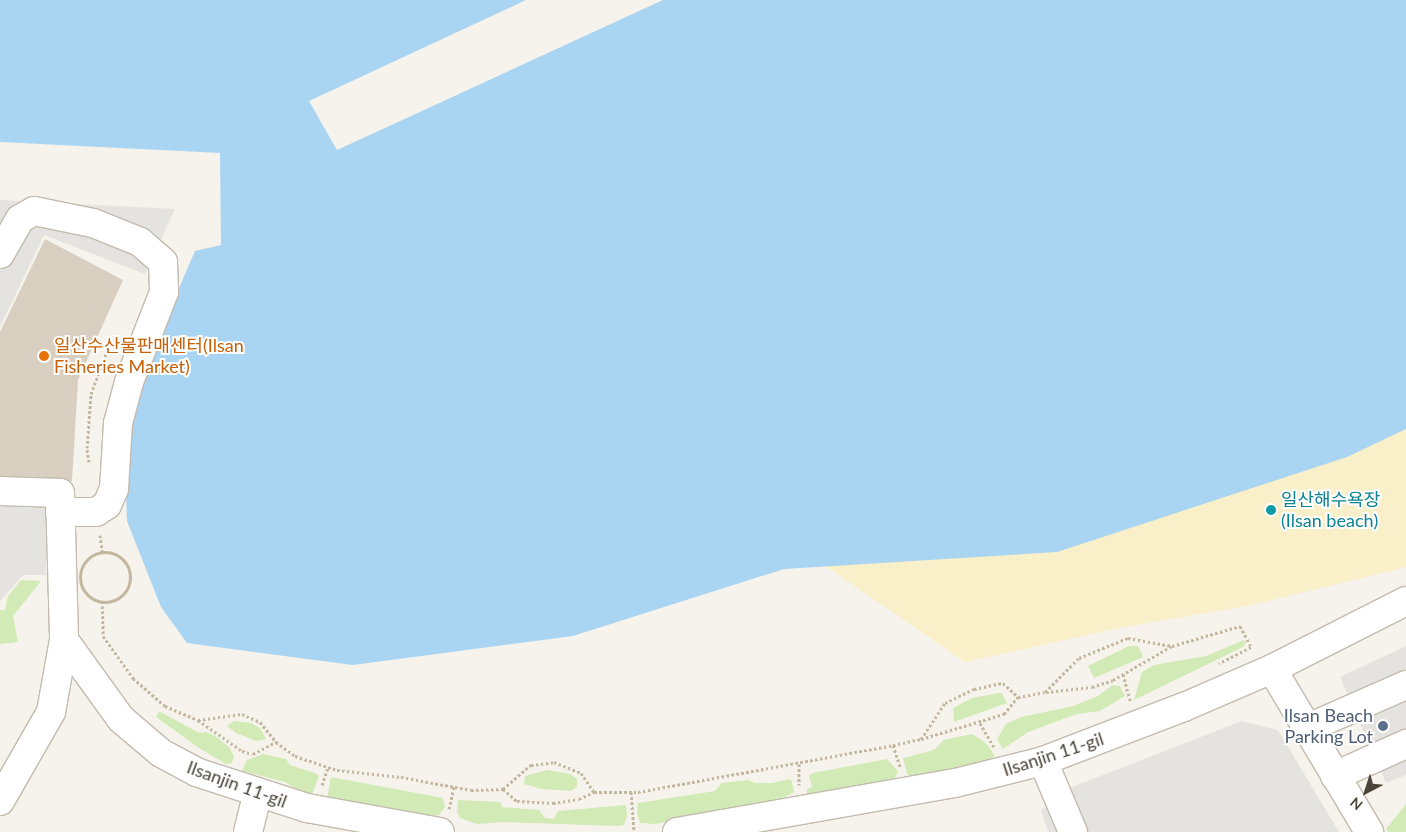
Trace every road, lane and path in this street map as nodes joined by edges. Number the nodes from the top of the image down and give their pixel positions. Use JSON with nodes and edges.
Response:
{"nodes":[{"id":1,"x":0,"y":254,"type":"edge"},
{"id":2,"x":0,"y":491,"type":"edge"},
{"id":3,"x":60,"y":512,"type":"junction"},
{"id":4,"x":102,"y":601,"type":"junction"},
{"id":5,"x":1406,"y":601,"type":"edge"},
{"id":6,"x":64,"y":640,"type":"junction"},
{"id":7,"x":1172,"y":646,"type":"junction"},
{"id":8,"x":1209,"y":667,"type":"dead end"},
{"id":9,"x":1272,"y":669,"type":"junction"},
{"id":10,"x":1123,"y":674,"type":"junction"},
{"id":11,"x":1406,"y":685,"type":"edge"},
{"id":12,"x":1044,"y":692,"type":"junction"},
{"id":13,"x":1018,"y":697,"type":"junction"},
{"id":14,"x":1140,"y":698,"type":"dead end"},
{"id":15,"x":1131,"y":702,"type":"junction"},
{"id":16,"x":1122,"y":705,"type":"dead end"},
{"id":17,"x":198,"y":720,"type":"junction"},
{"id":18,"x":980,"y":723,"type":"junction"},
{"id":19,"x":1308,"y":728,"type":"junction"},
{"id":20,"x":921,"y":739,"type":"junction"},
{"id":21,"x":276,"y":742,"type":"junction"},
{"id":22,"x":1406,"y":744,"type":"edge"},
{"id":23,"x":999,"y":755,"type":"dead end"},
{"id":24,"x":1043,"y":761,"type":"junction"},
{"id":25,"x":1335,"y":776,"type":"junction"},
{"id":26,"x":503,"y":789,"type":"junction"},
{"id":27,"x":258,"y":792,"type":"junction"},
{"id":28,"x":594,"y":792,"type":"junction"},
{"id":29,"x":631,"y":792,"type":"junction"},
{"id":30,"x":0,"y":802,"type":"edge"},
{"id":31,"x":248,"y":832,"type":"edge"},
{"id":32,"x":440,"y":832,"type":"edge"},
{"id":33,"x":634,"y":832,"type":"edge"},
{"id":34,"x":677,"y":832,"type":"edge"},
{"id":35,"x":1073,"y":832,"type":"edge"},
{"id":36,"x":1368,"y":832,"type":"edge"}],
"edges":[{"from":1,"to":3,"type":"street"},
{"from":2,"to":3,"type":"street"},
{"from":3,"to":6,"type":"street"},
{"from":4,"to":4,"type":"path"},
{"from":4,"to":17,"type":"path"},
{"from":5,"to":9,"type":"street","name":"Ilsanjin 11-gil"},
{"from":6,"to":27,"type":"street","name":"Ilsanjin 11-gil"},
{"from":6,"to":30,"type":"street"},
{"from":7,"to":8,"type":"path"},
{"from":7,"to":10,"type":"path"},
{"from":7,"to":12,"type":"path"},
{"from":9,"to":19,"type":"street"},
{"from":9,"to":24,"type":"street","name":"Ilsanjin 11-gil"},
{"from":10,"to":12,"type":"path"},
{"from":10,"to":15,"type":"path"},
{"from":11,"to":19,"type":"street"},
{"from":12,"to":13,"type":"path"},
{"from":13,"to":18,"type":"path"},
{"from":13,"to":20,"type":"path"},
{"from":14,"to":15,"type":"path"},
{"from":15,"to":16,"type":"path"},
{"from":17,"to":21,"type":"path"},
{"from":17,"to":21,"type":"path"},
{"from":18,"to":20,"type":"path"},
{"from":18,"to":23,"type":"path"},
{"from":19,"to":25,"type":"street"},
{"from":20,"to":29,"type":"path"},
{"from":21,"to":26,"type":"path"},
{"from":22,"to":25,"type":"street"},
{"from":24,"to":34,"type":"street","name":"Ilsanjin 11-gil"},
{"from":24,"to":35,"type":"street"},
{"from":25,"to":36,"type":"street"},
{"from":26,"to":28,"type":"path"},
{"from":26,"to":28,"type":"path"},
{"from":27,"to":31,"type":"street"},
{"from":27,"to":32,"type":"street","name":"Ilsanjin 11-gil"},
{"from":28,"to":29,"type":"path"},
{"from":29,"to":33,"type":"path"}]}
